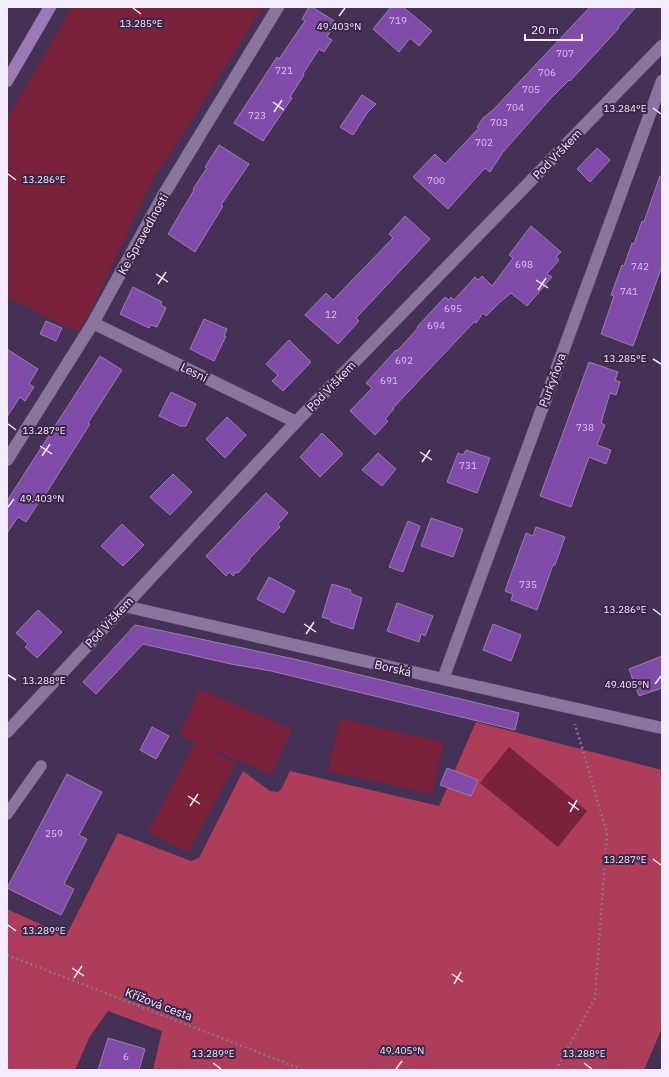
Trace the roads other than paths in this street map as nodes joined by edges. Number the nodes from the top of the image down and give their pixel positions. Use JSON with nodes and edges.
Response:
{"nodes":[{"id":1,"x":50,"y":7,"type":"edge"},
{"id":2,"x":278,"y":7,"type":"edge"},
{"id":3,"x":662,"y":46,"type":"edge"},
{"id":4,"x":7,"y":81,"type":"edge"},
{"id":5,"x":662,"y":81,"type":"edge"},
{"id":6,"x":93,"y":323,"type":"junction"},
{"id":7,"x":296,"y":422,"type":"junction"},
{"id":8,"x":7,"y":460,"type":"edge"},
{"id":9,"x":124,"y":606,"type":"junction"},
{"id":10,"x":443,"y":680,"type":"junction"},
{"id":11,"x":662,"y":728,"type":"edge"},
{"id":12,"x":7,"y":732,"type":"edge"},
{"id":13,"x":41,"y":766,"type":"dead end"},
{"id":14,"x":7,"y":814,"type":"edge"}],
"edges":[{"from":1,"to":4,"type":"street"},
{"from":2,"to":6,"type":"street","name":"Ke Spravedlnosti"},
{"from":3,"to":7,"type":"street","name":"Pod Vrškem"},
{"from":5,"to":10,"type":"street","name":"Purkyňova"},
{"from":6,"to":7,"type":"street","name":"Lesní"},
{"from":6,"to":8,"type":"street","name":"Ke Spravedlnosti"},
{"from":7,"to":9,"type":"street","name":"Pod Vrškem"},
{"from":9,"to":10,"type":"street","name":"Borská"},
{"from":9,"to":12,"type":"street","name":"Pod Vrškem"},
{"from":10,"to":11,"type":"street","name":"Borská"},
{"from":13,"to":14,"type":"lane"}]}
